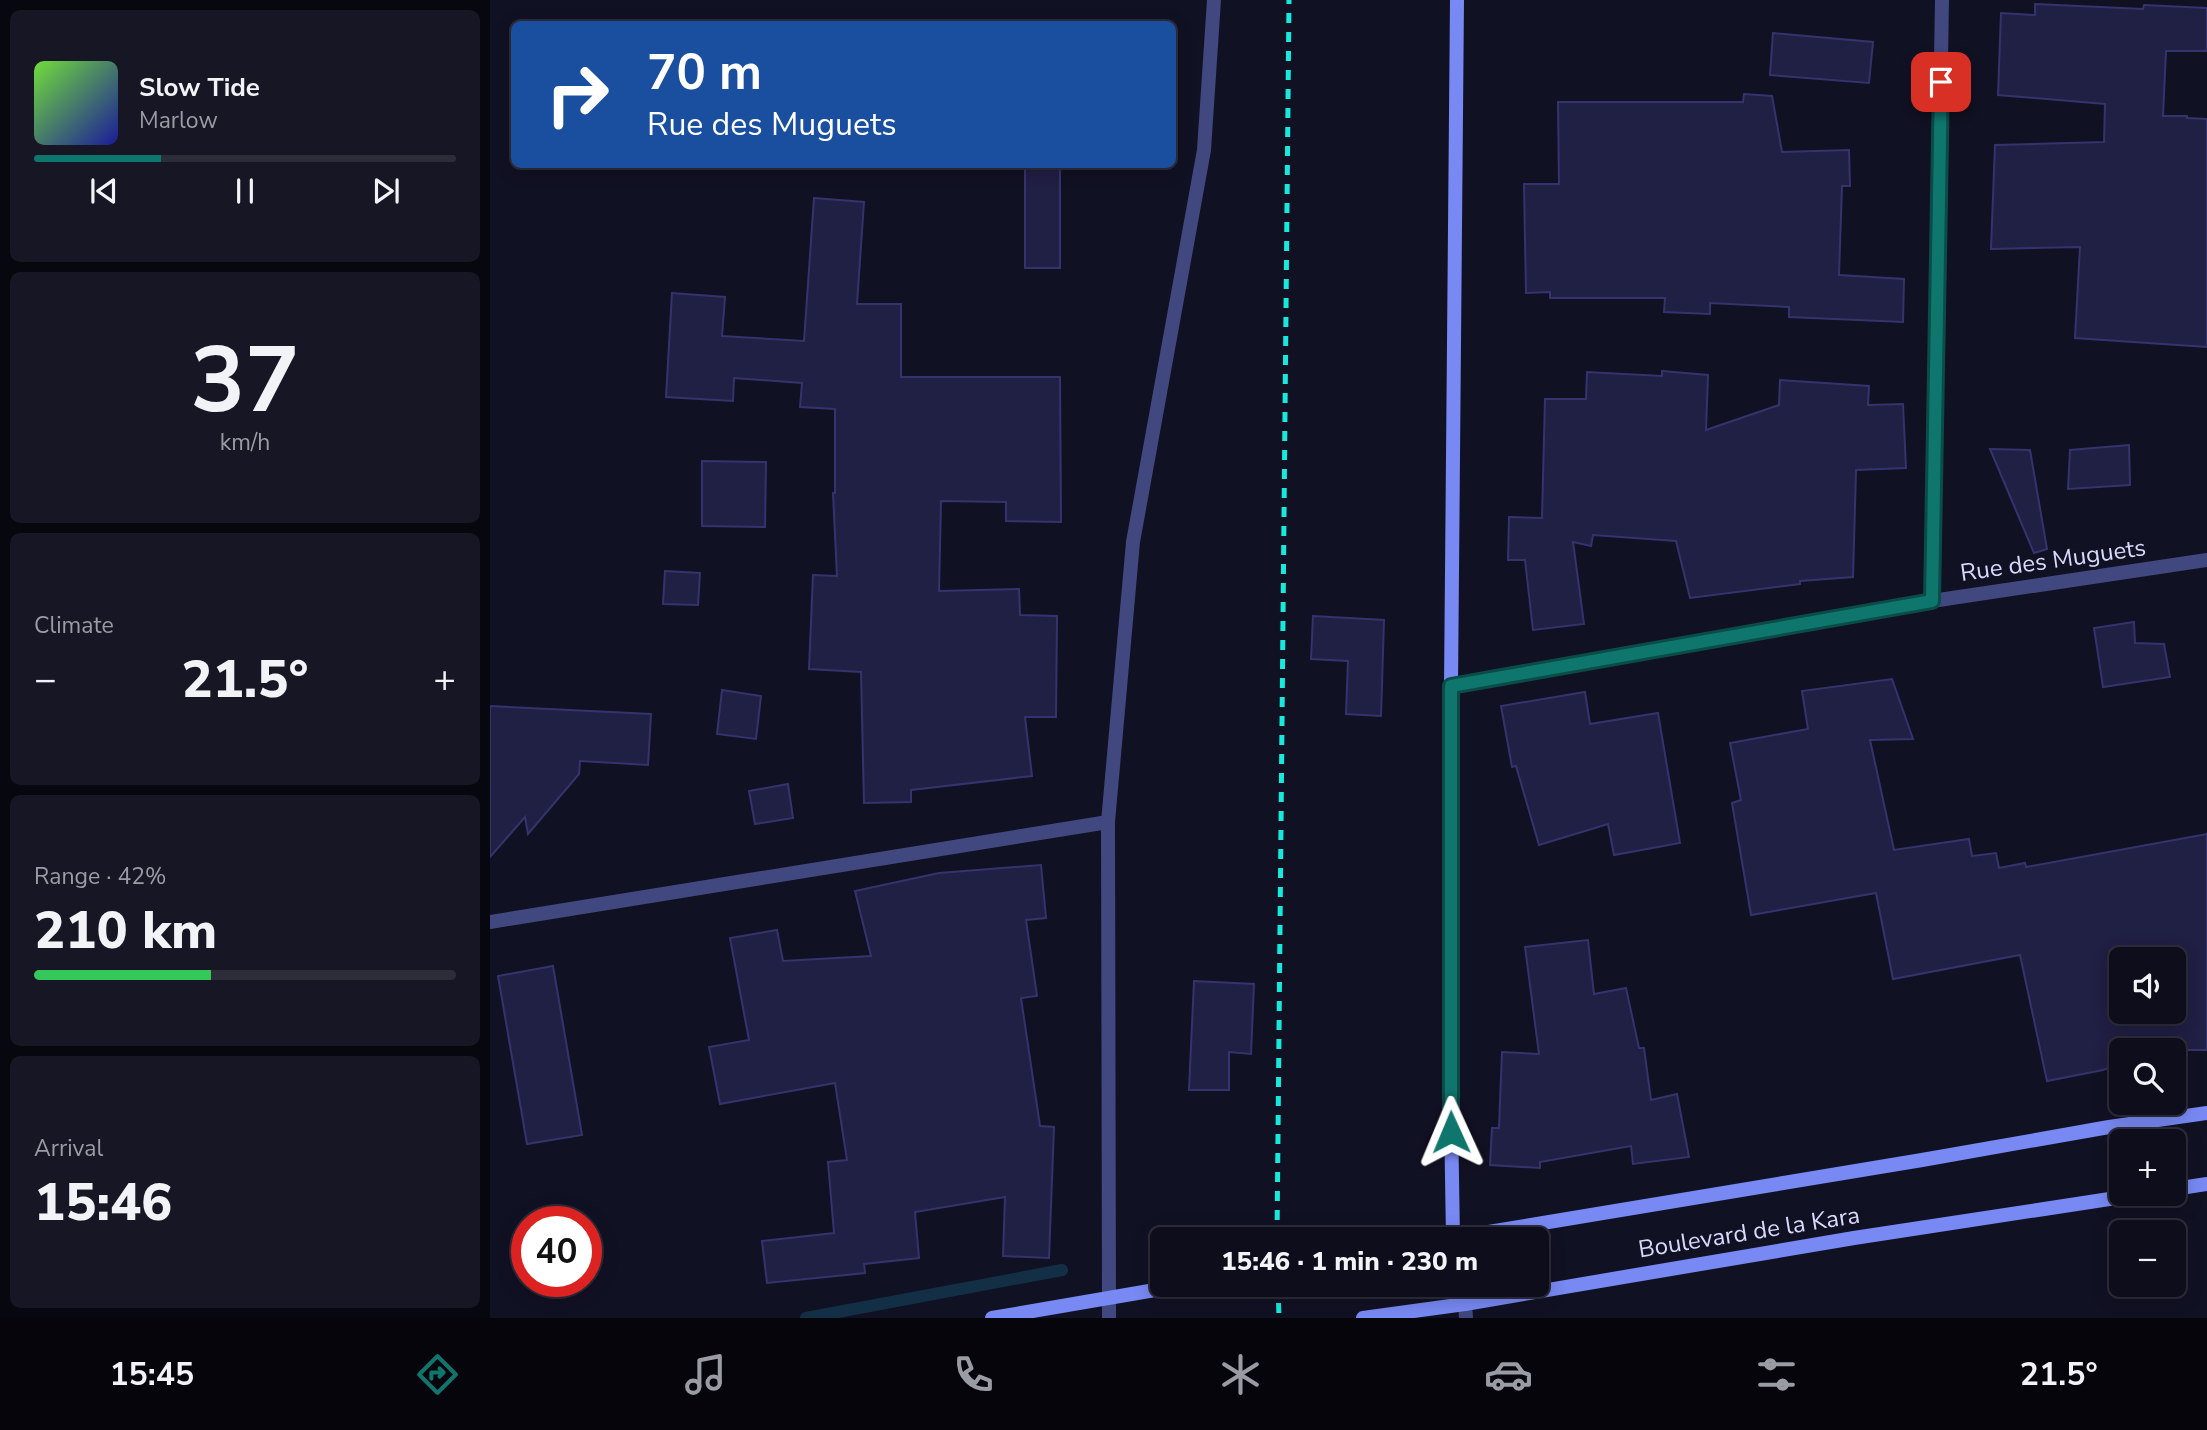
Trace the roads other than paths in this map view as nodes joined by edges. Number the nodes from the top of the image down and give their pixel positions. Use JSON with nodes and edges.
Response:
{"nodes":[{"id":1,"x":1214,"y":0,"type":"edge"},
{"id":2,"x":1457,"y":0,"type":"edge"},
{"id":3,"x":1942,"y":0,"type":"edge"},
{"id":4,"x":2207,"y":560,"type":"edge"},
{"id":5,"x":1932,"y":601,"type":"junction"},
{"id":6,"x":1451,"y":686,"type":"junction"},
{"id":7,"x":1108,"y":822,"type":"junction"},
{"id":8,"x":490,"y":922,"type":"edge"},
{"id":9,"x":2207,"y":1113,"type":"edge"},
{"id":10,"x":2207,"y":1184,"type":"edge"},
{"id":11,"x":2186,"y":1187,"type":"edge"},
{"id":12,"x":2109,"y":1199,"type":"edge"},
{"id":13,"x":1451,"y":1227,"type":"edge"},
{"id":14,"x":1523,"y":1227,"type":"edge"},
{"id":15,"x":1150,"y":1291,"type":"edge"},
{"id":16,"x":1108,"y":1298,"type":"junction"},
{"id":17,"x":1465,"y":1311,"type":"edge"},
{"id":18,"x":992,"y":1318,"type":"edge"},
{"id":19,"x":1109,"y":1318,"type":"edge"},
{"id":20,"x":1363,"y":1318,"type":"edge"}],
"edges":[{"from":1,"to":7,"type":"street"},
{"from":2,"to":6,"type":"main road"},
{"from":3,"to":5,"type":"street"},
{"from":4,"to":5,"type":"street","name":"Rue des Muguets"},
{"from":5,"to":6,"type":"street","name":"Rue des Muguets"},
{"from":6,"to":13,"type":"main road"},
{"from":7,"to":8,"type":"street"},
{"from":7,"to":16,"type":"street"},
{"from":9,"to":14,"type":"main road","name":"Boulevard de la Kara"},
{"from":10,"to":11,"type":"main road"},
{"from":12,"to":17,"type":"main road","name":"Boulevard de la Kara"},
{"from":15,"to":16,"type":"main road"},
{"from":16,"to":18,"type":"main road"},
{"from":16,"to":19,"type":"street"},
{"from":17,"to":20,"type":"main road","name":"Boulevard de la Kara"}]}
